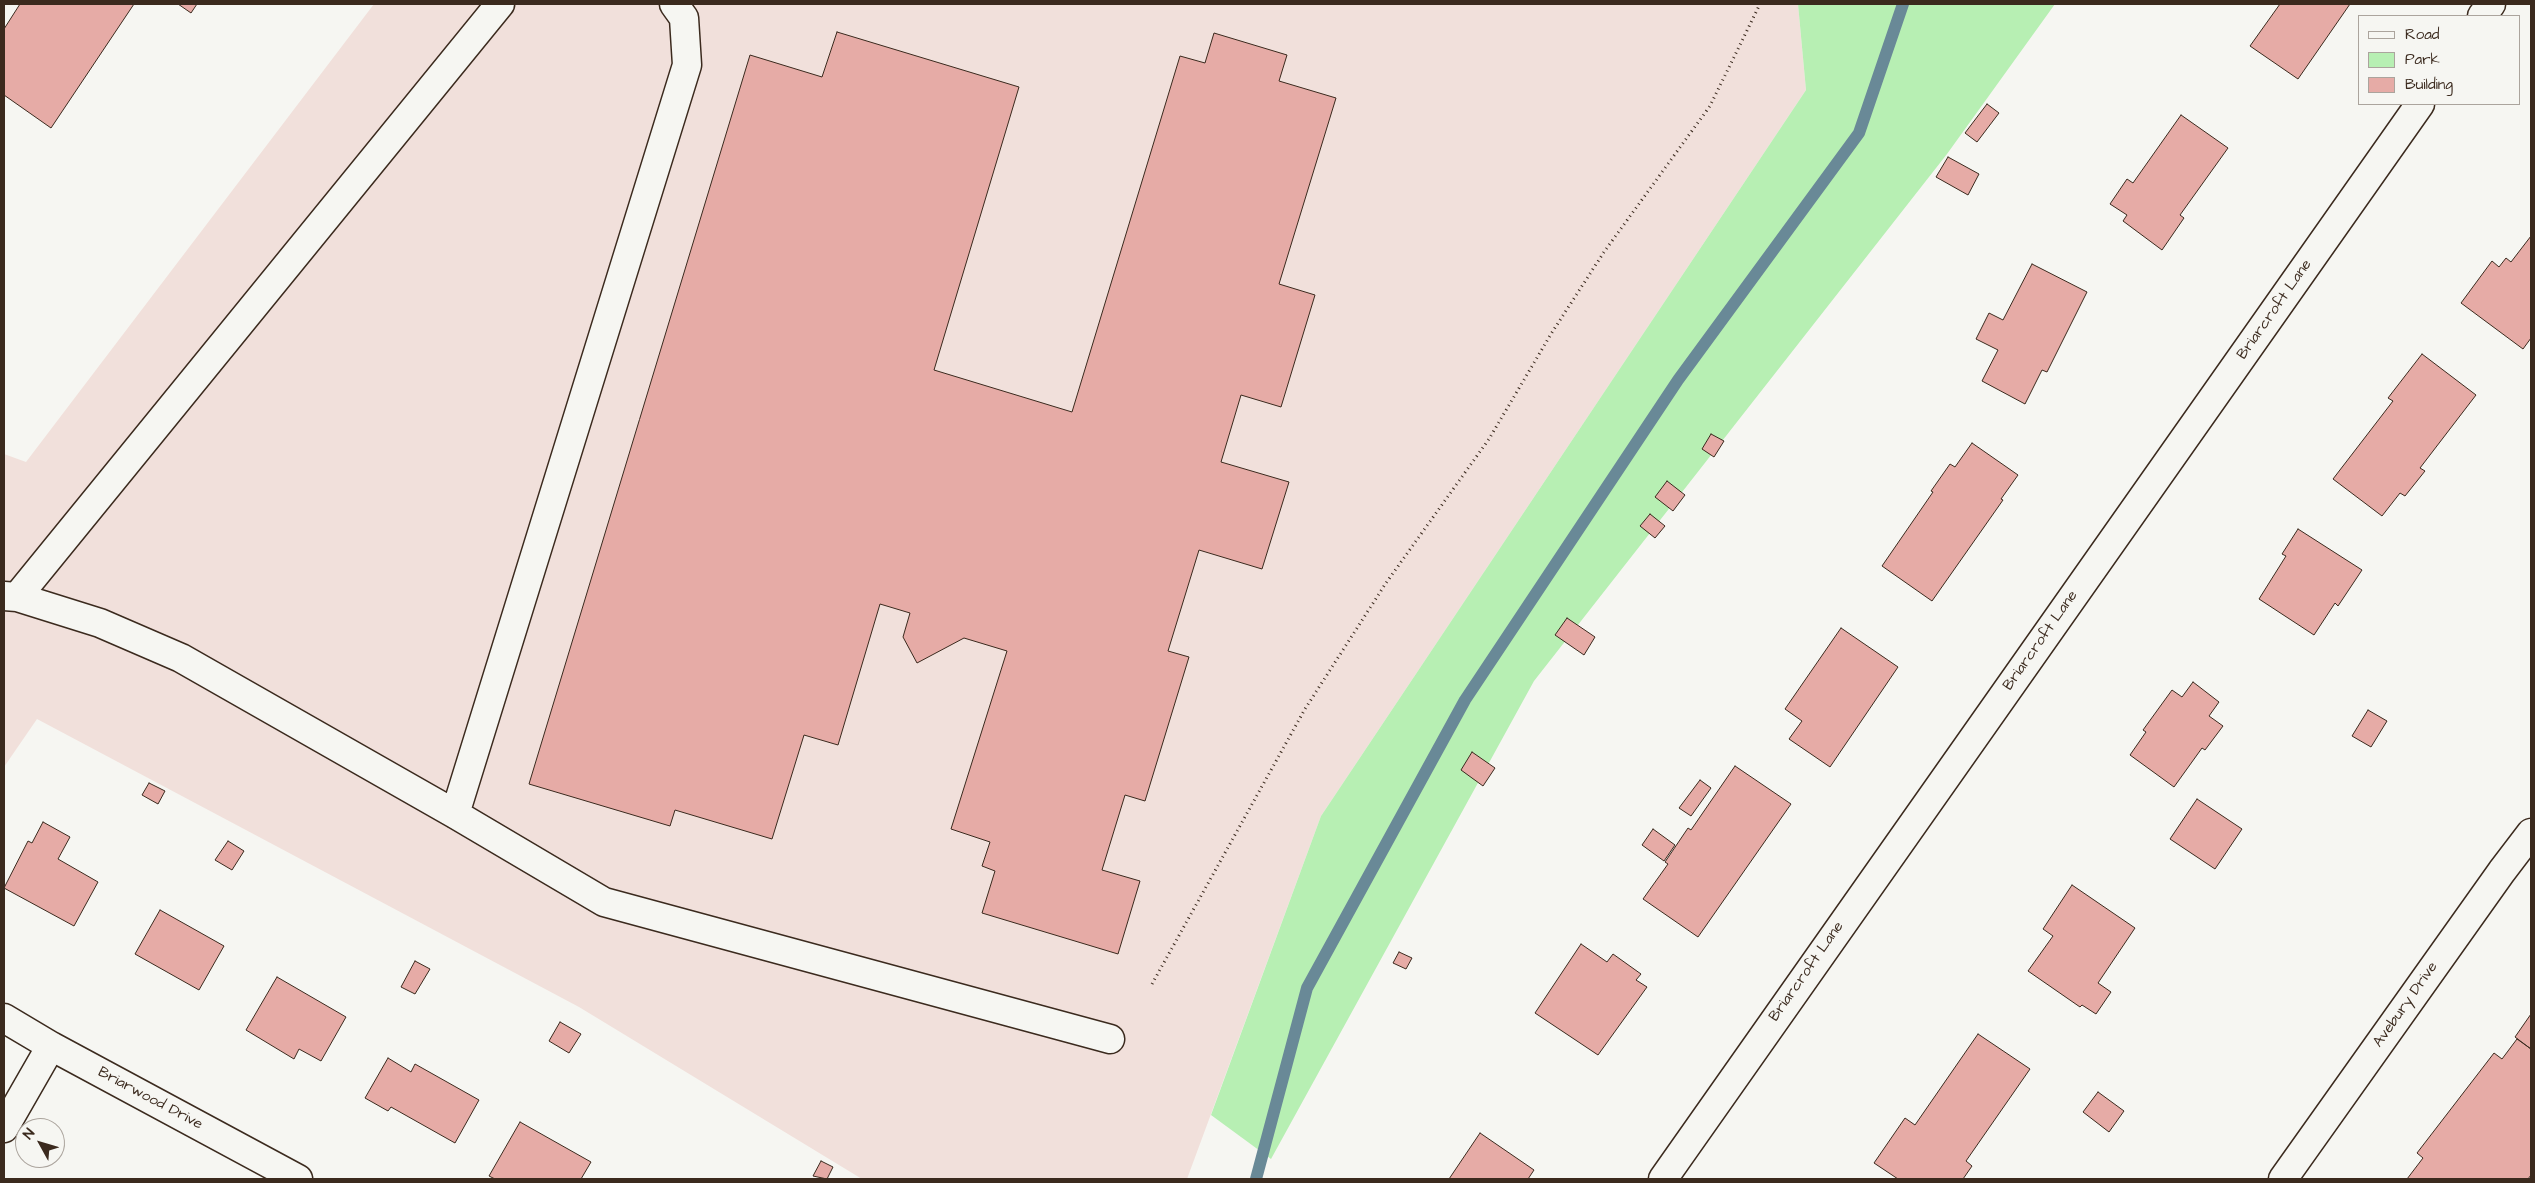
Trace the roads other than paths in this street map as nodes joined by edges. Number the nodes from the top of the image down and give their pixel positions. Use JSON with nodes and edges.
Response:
{"nodes":[{"id":1,"x":500,"y":4,"type":"edge"},
{"id":2,"x":674,"y":4,"type":"edge"},
{"id":3,"x":2491,"y":4,"type":"edge"},
{"id":4,"x":2483,"y":15,"type":"edge"},
{"id":5,"x":2419,"y":105,"type":"edge"},
{"id":6,"x":10,"y":596,"type":"edge"},
{"id":7,"x":455,"y":814,"type":"junction"},
{"id":8,"x":2531,"y":833,"type":"edge"},
{"id":9,"x":4,"y":1018,"type":"edge"},
{"id":10,"x":1110,"y":1039,"type":"dead end"},
{"id":11,"x":51,"y":1046,"type":"junction"},
{"id":12,"x":4,"y":1128,"type":"edge"},
{"id":13,"x":298,"y":1179,"type":"edge"},
{"id":14,"x":1663,"y":1179,"type":"edge"},
{"id":15,"x":2283,"y":1179,"type":"edge"}],
"edges":[{"from":1,"to":6,"type":"street"},
{"from":2,"to":7,"type":"street"},
{"from":3,"to":4,"type":"street"},
{"from":5,"to":14,"type":"street","name":"Briarcroft Lane"},
{"from":6,"to":7,"type":"street"},
{"from":7,"to":10,"type":"street"},
{"from":8,"to":15,"type":"street","name":"Avebury Drive"},
{"from":9,"to":11,"type":"street","name":"Briarwood Drive"},
{"from":11,"to":12,"type":"street"},
{"from":11,"to":13,"type":"street","name":"Briarwood Drive"}]}
